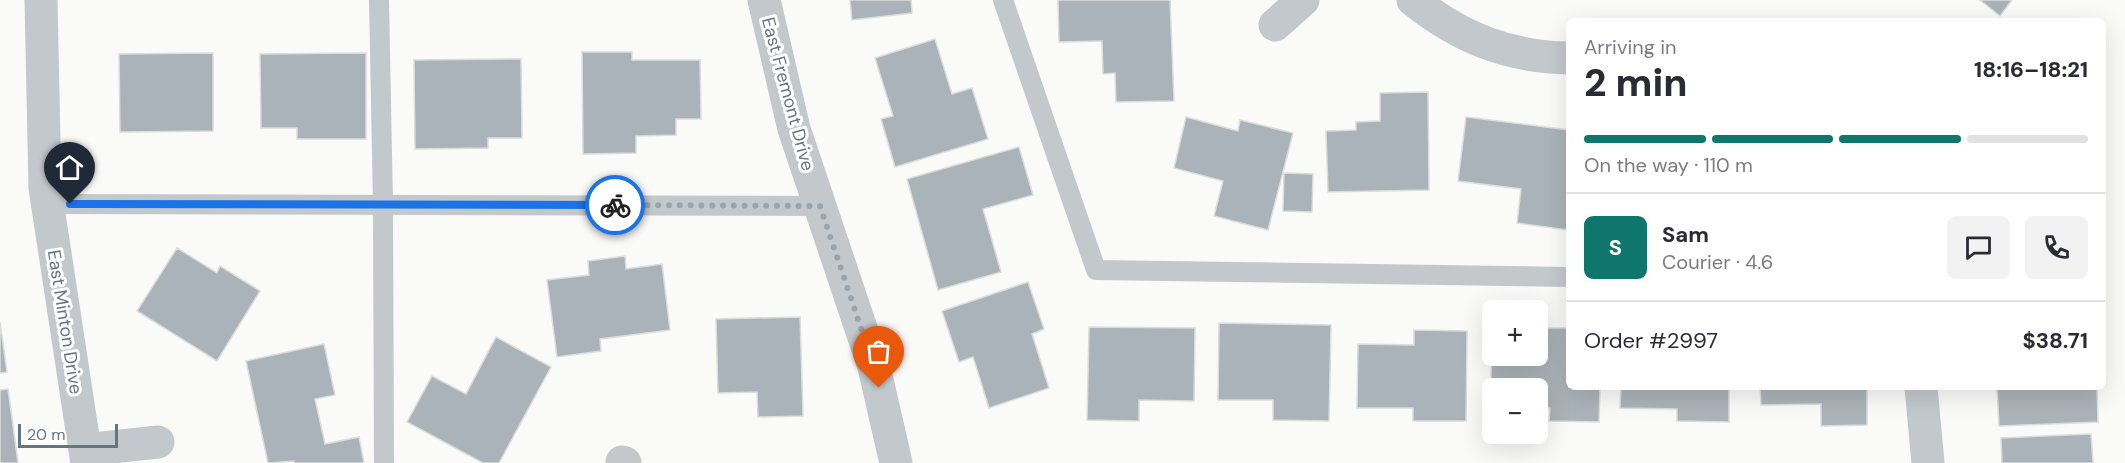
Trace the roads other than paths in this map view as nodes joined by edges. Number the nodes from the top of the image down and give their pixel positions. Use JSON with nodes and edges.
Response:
{"nodes":[{"id":1,"x":41,"y":0,"type":"edge"},
{"id":2,"x":379,"y":0,"type":"edge"},
{"id":3,"x":764,"y":0,"type":"edge"},
{"id":4,"x":1003,"y":0,"type":"edge"},
{"id":5,"x":1304,"y":0,"type":"edge"},
{"id":6,"x":1413,"y":0,"type":"edge"},
{"id":7,"x":1275,"y":25,"type":"dead end"},
{"id":8,"x":1566,"y":58,"type":"edge"},
{"id":9,"x":47,"y":204,"type":"junction"},
{"id":10,"x":383,"y":205,"type":"junction"},
{"id":11,"x":820,"y":206,"type":"junction"},
{"id":12,"x":1566,"y":277,"type":"edge"},
{"id":13,"x":1921,"y":390,"type":"edge"},
{"id":14,"x":158,"y":442,"type":"dead end"},
{"id":15,"x":86,"y":457,"type":"edge"},
{"id":16,"x":384,"y":463,"type":"edge"},
{"id":17,"x":896,"y":463,"type":"edge"},
{"id":18,"x":1928,"y":463,"type":"edge"}],
"edges":[{"from":1,"to":9,"type":"street","name":"East Minton Drive"},
{"from":2,"to":10,"type":"lane"},
{"from":3,"to":11,"type":"street","name":"East Fremont Drive"},
{"from":4,"to":12,"type":"lane"},
{"from":5,"to":7,"type":"street"},
{"from":6,"to":8,"type":"street"},
{"from":9,"to":10,"type":"lane"},
{"from":9,"to":15,"type":"street","name":"East Minton Drive"},
{"from":10,"to":11,"type":"lane"},
{"from":10,"to":16,"type":"lane"},
{"from":11,"to":17,"type":"street","name":"East Fremont Drive"},
{"from":13,"to":18,"type":"street"},
{"from":14,"to":15,"type":"street"}]}
